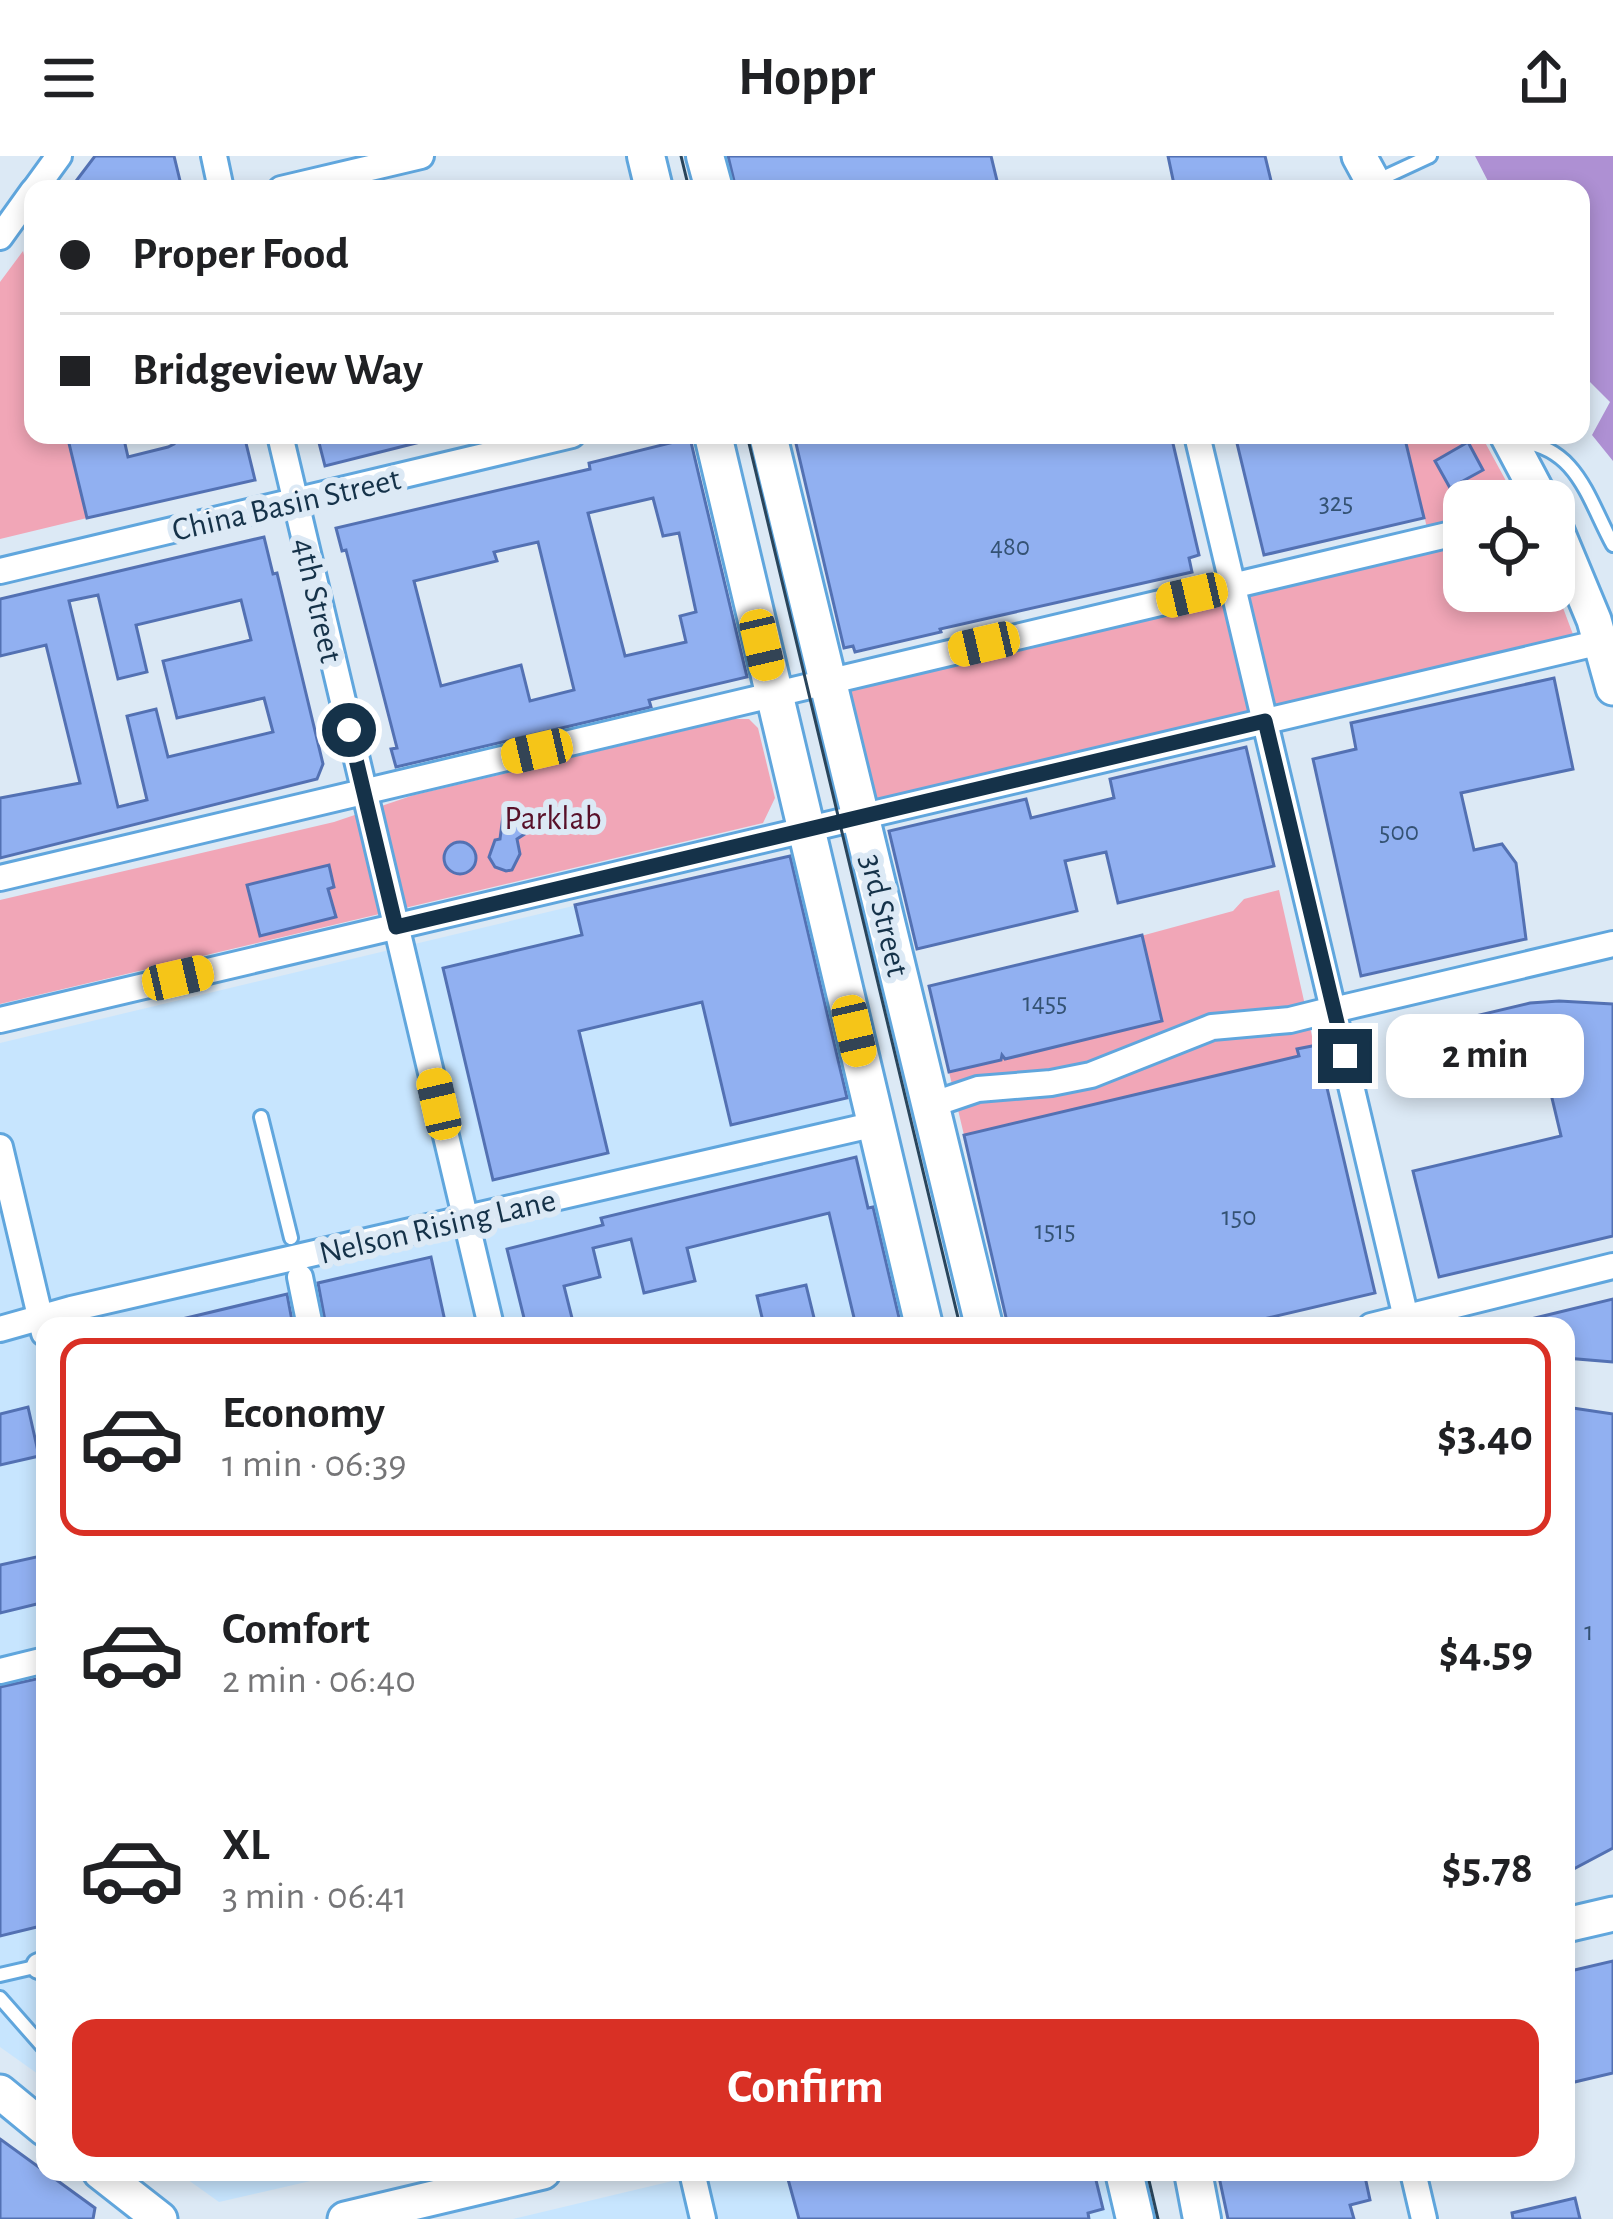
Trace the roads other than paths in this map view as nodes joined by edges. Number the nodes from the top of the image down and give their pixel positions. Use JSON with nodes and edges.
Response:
{"nodes":[{"id":1,"x":421,"y":156,"type":"edge"},
{"id":2,"x":1430,"y":156,"type":"edge"},
{"id":3,"x":1369,"y":176,"type":"edge"},
{"id":4,"x":319,"y":180,"type":"edge"},
{"id":5,"x":24,"y":204,"type":"edge"},
{"id":6,"x":0,"y":237,"type":"edge"},
{"id":7,"x":282,"y":444,"type":"edge"},
{"id":8,"x":534,"y":444,"type":"edge"},
{"id":9,"x":714,"y":444,"type":"edge"},
{"id":10,"x":770,"y":444,"type":"edge"},
{"id":11,"x":1199,"y":444,"type":"edge"},
{"id":12,"x":1515,"y":444,"type":"edge"},
{"id":13,"x":1536,"y":444,"type":"edge"},
{"id":14,"x":1532,"y":480,"type":"edge"},
{"id":15,"x":295,"y":501,"type":"junction"},
{"id":16,"x":1443,"y":536,"type":"edge"},
{"id":17,"x":1613,"y":545,"type":"edge"},
{"id":18,"x":0,"y":571,"type":"edge"},
{"id":19,"x":1575,"y":576,"type":"edge"},
{"id":20,"x":1233,"y":585,"type":"junction"},
{"id":21,"x":1601,"y":641,"type":"junction"},
{"id":22,"x":830,"y":681,"type":"junction"},
{"id":23,"x":1613,"y":688,"type":"edge"},
{"id":24,"x":774,"y":694,"type":"junction"},
{"id":25,"x":1265,"y":721,"type":"junction"},
{"id":26,"x":364,"y":792,"type":"junction"},
{"id":27,"x":862,"y":816,"type":"junction"},
{"id":28,"x":806,"y":829,"type":"junction"},
{"id":29,"x":0,"y":878,"type":"edge"},
{"id":30,"x":396,"y":927,"type":"junction"},
{"id":31,"x":1613,"y":944,"type":"edge"},
{"id":32,"x":0,"y":1020,"type":"edge"},
{"id":33,"x":931,"y":1105,"type":"junction"},
{"id":34,"x":261,"y":1117,"type":"dead end"},
{"id":35,"x":876,"y":1124,"type":"junction"},
{"id":36,"x":0,"y":1147,"type":"edge"},
{"id":37,"x":465,"y":1218,"type":"junction"},
{"id":38,"x":291,"y":1238,"type":"dead end"},
{"id":39,"x":1613,"y":1266,"type":"edge"},
{"id":40,"x":300,"y":1277,"type":"dead end"},
{"id":41,"x":40,"y":1317,"type":"edge"},
{"id":42,"x":59,"y":1317,"type":"edge"},
{"id":43,"x":308,"y":1317,"type":"edge"},
{"id":44,"x":489,"y":1317,"type":"edge"},
{"id":45,"x":922,"y":1317,"type":"edge"},
{"id":46,"x":982,"y":1317,"type":"edge"},
{"id":47,"x":1406,"y":1317,"type":"edge"},
{"id":48,"x":1410,"y":1317,"type":"edge"},
{"id":49,"x":36,"y":1328,"type":"edge"},
{"id":50,"x":0,"y":1329,"type":"edge"},
{"id":51,"x":36,"y":1662,"type":"edge"},
{"id":52,"x":0,"y":1671,"type":"edge"},
{"id":53,"x":1613,"y":1914,"type":"edge"},
{"id":54,"x":1575,"y":1923,"type":"edge"},
{"id":55,"x":36,"y":1966,"type":"edge"},
{"id":56,"x":0,"y":1975,"type":"edge"},
{"id":57,"x":0,"y":1998,"type":"edge"},
{"id":58,"x":36,"y":2039,"type":"edge"},
{"id":59,"x":0,"y":2092,"type":"edge"},
{"id":60,"x":36,"y":2121,"type":"edge"},
{"id":61,"x":111,"y":2181,"type":"edge"},
{"id":62,"x":489,"y":2181,"type":"edge"},
{"id":63,"x":694,"y":2181,"type":"edge"},
{"id":64,"x":1126,"y":2181,"type":"edge"},
{"id":65,"x":1195,"y":2181,"type":"edge"},
{"id":66,"x":1415,"y":2181,"type":"edge"},
{"id":67,"x":160,"y":2219,"type":"edge"},
{"id":68,"x":346,"y":2219,"type":"edge"},
{"id":69,"x":703,"y":2219,"type":"edge"},
{"id":70,"x":1136,"y":2219,"type":"edge"},
{"id":71,"x":1202,"y":2219,"type":"edge"},
{"id":72,"x":1424,"y":2219,"type":"edge"}],
"edges":[{"from":1,"to":4,"type":"street"},
{"from":2,"to":3,"type":"lane"},
{"from":5,"to":6,"type":"street"},
{"from":7,"to":15,"type":"street","name":"4th Street"},
{"from":8,"to":15,"type":"street","name":"China Basin Street"},
{"from":9,"to":24,"type":"main road","name":"3rd Street"},
{"from":10,"to":22,"type":"main road","name":"3rd Street"},
{"from":11,"to":20,"type":"street"},
{"from":12,"to":14,"type":"street"},
{"from":13,"to":17,"type":"lane"},
{"from":15,"to":18,"type":"street","name":"China Basin Street"},
{"from":15,"to":26,"type":"street","name":"4th Street"},
{"from":16,"to":20,"type":"street"},
{"from":19,"to":21,"type":"street"},
{"from":20,"to":22,"type":"street"},
{"from":20,"to":25,"type":"street"},
{"from":21,"to":23,"type":"street"},
{"from":21,"to":25,"type":"street"},
{"from":22,"to":24,"type":"street"},
{"from":22,"to":27,"type":"main road","name":"3rd Street"},
{"from":24,"to":26,"type":"street"},
{"from":24,"to":28,"type":"main road","name":"3rd Street"},
{"from":25,"to":27,"type":"street"},
{"from":25,"to":47,"type":"street"},
{"from":26,"to":29,"type":"street"},
{"from":26,"to":30,"type":"street","name":"4th Street"},
{"from":27,"to":28,"type":"street"},
{"from":27,"to":33,"type":"main road","name":"3rd Street"},
{"from":28,"to":30,"type":"street"},
{"from":28,"to":35,"type":"main road","name":"3rd Street"},
{"from":30,"to":32,"type":"street"},
{"from":30,"to":37,"type":"street","name":"4th Street"},
{"from":31,"to":33,"type":"street"},
{"from":33,"to":46,"type":"main road","name":"3rd Street"},
{"from":34,"to":38,"type":"lane"},
{"from":35,"to":37,"type":"street","name":"Nelson Rising Lane"},
{"from":35,"to":45,"type":"main road","name":"3rd Street"},
{"from":36,"to":41,"type":"street"},
{"from":37,"to":42,"type":"street","name":"Nelson Rising Lane"},
{"from":37,"to":44,"type":"street","name":"4th Street"},
{"from":39,"to":48,"type":"street"},
{"from":40,"to":43,"type":"street"},
{"from":49,"to":50,"type":"street","name":"Nelson Rising Lane"},
{"from":51,"to":52,"type":"street"},
{"from":53,"to":54,"type":"street"},
{"from":55,"to":56,"type":"lane"},
{"from":57,"to":58,"type":"lane"},
{"from":59,"to":60,"type":"street"},
{"from":61,"to":67,"type":"street"},
{"from":62,"to":68,"type":"street"},
{"from":63,"to":69,"type":"street"},
{"from":64,"to":70,"type":"main road"},
{"from":65,"to":71,"type":"main road"},
{"from":66,"to":72,"type":"street"}]}
